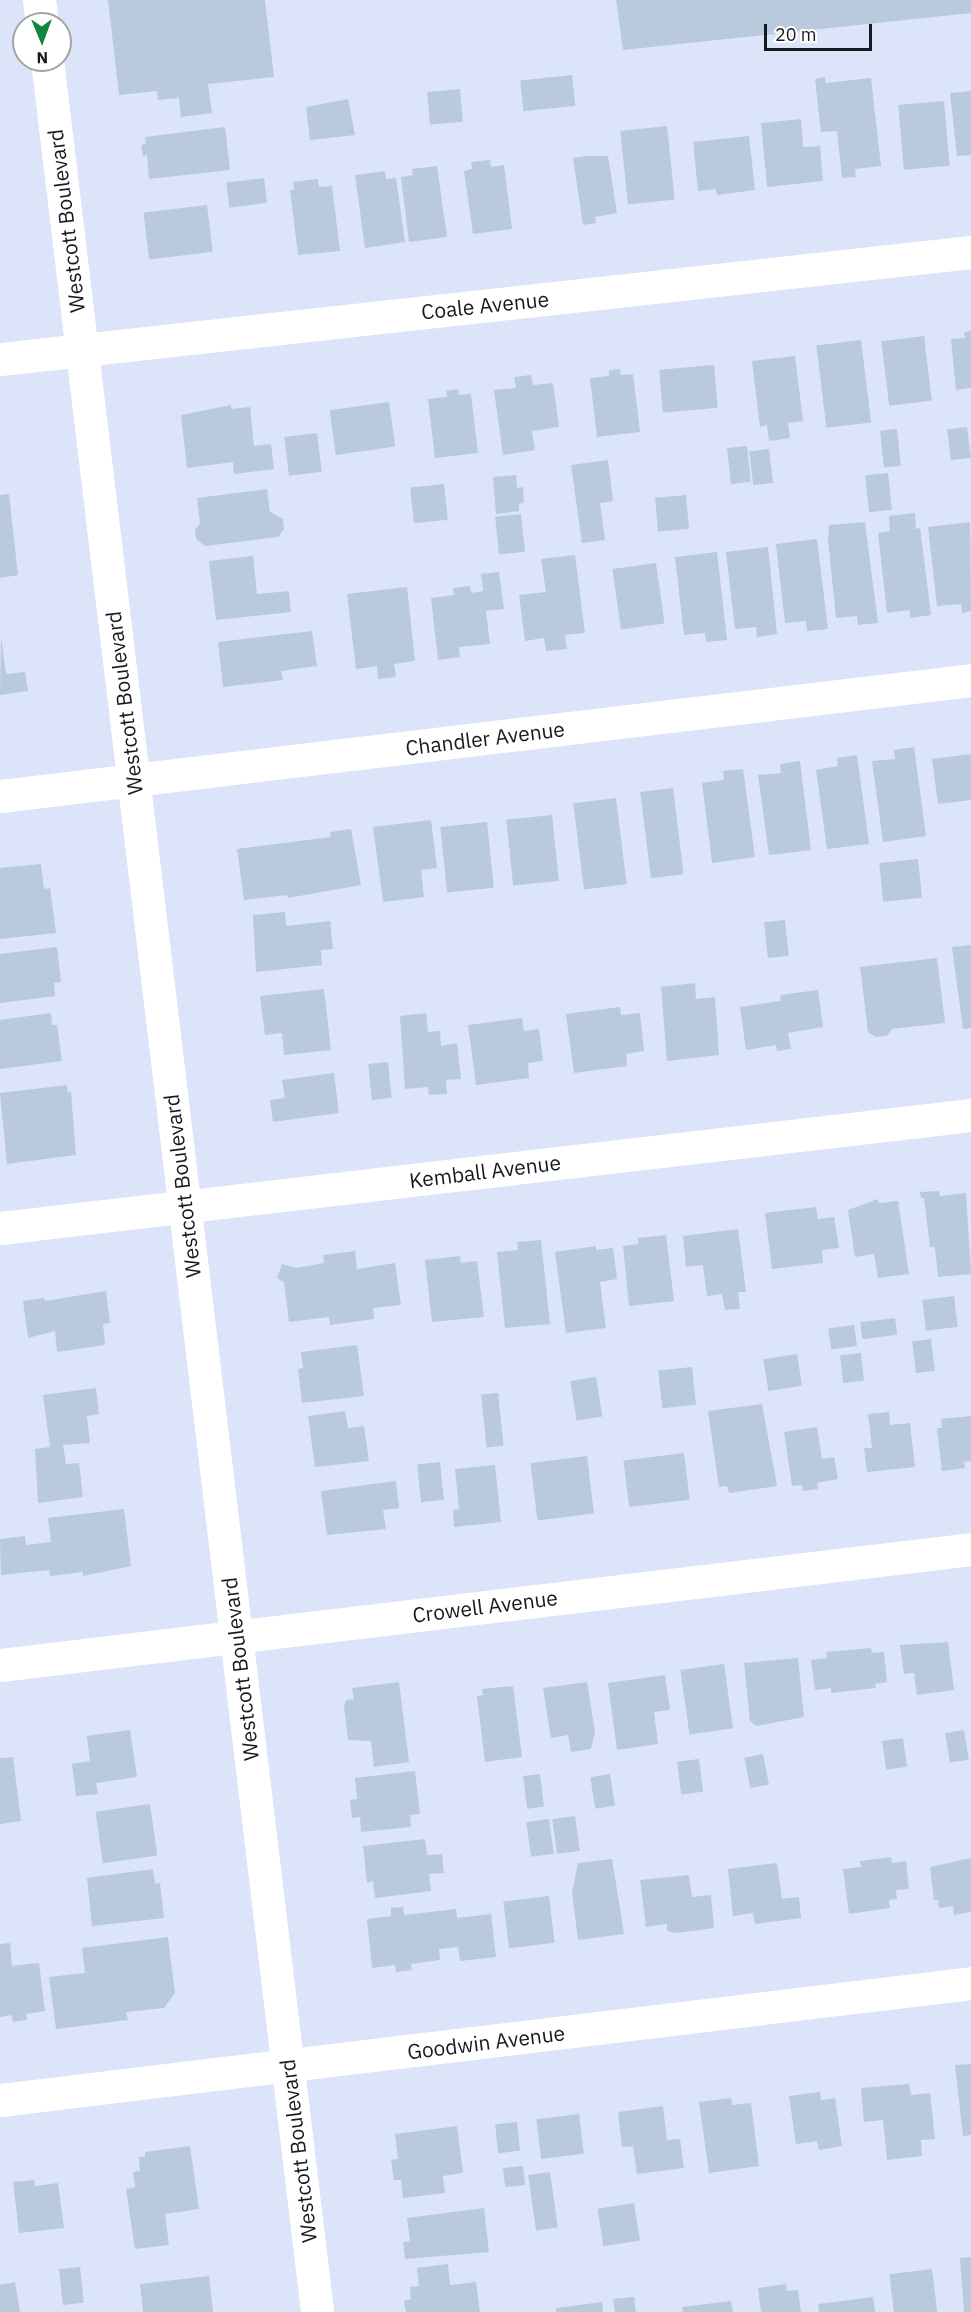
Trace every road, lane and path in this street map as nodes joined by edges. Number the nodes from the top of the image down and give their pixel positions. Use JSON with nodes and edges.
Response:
{"nodes":[{"id":1,"x":48,"y":72,"type":"edge"},
{"id":2,"x":971,"y":252,"type":"edge"},
{"id":3,"x":81,"y":349,"type":"junction"},
{"id":4,"x":0,"y":359,"type":"edge"},
{"id":5,"x":971,"y":680,"type":"edge"},
{"id":6,"x":133,"y":780,"type":"junction"},
{"id":7,"x":0,"y":796,"type":"edge"},
{"id":8,"x":971,"y":1114,"type":"edge"},
{"id":9,"x":184,"y":1206,"type":"junction"},
{"id":10,"x":0,"y":1228,"type":"edge"},
{"id":11,"x":971,"y":1549,"type":"edge"},
{"id":12,"x":236,"y":1636,"type":"junction"},
{"id":13,"x":0,"y":1665,"type":"edge"},
{"id":14,"x":971,"y":1983,"type":"edge"},
{"id":15,"x":288,"y":2066,"type":"junction"},
{"id":16,"x":0,"y":2100,"type":"edge"},
{"id":17,"x":317,"y":2312,"type":"edge"}],
"edges":[{"from":1,"to":3,"type":"street","name":"Westcott Boulevard"},
{"from":2,"to":3,"type":"street","name":"Coale Avenue"},
{"from":3,"to":4,"type":"street","name":"Coale Avenue"},
{"from":3,"to":6,"type":"street","name":"Westcott Boulevard"},
{"from":5,"to":6,"type":"street","name":"Chandler Avenue"},
{"from":6,"to":7,"type":"street","name":"Chandler Avenue"},
{"from":6,"to":9,"type":"street","name":"Westcott Boulevard"},
{"from":8,"to":9,"type":"street","name":"Kemball Avenue"},
{"from":9,"to":10,"type":"street","name":"Kemball Avenue"},
{"from":9,"to":12,"type":"street","name":"Westcott Boulevard"},
{"from":11,"to":12,"type":"street","name":"Crowell Avenue"},
{"from":12,"to":13,"type":"street","name":"Crowell Avenue"},
{"from":12,"to":15,"type":"street","name":"Westcott Boulevard"},
{"from":14,"to":15,"type":"street","name":"Goodwin Avenue"},
{"from":15,"to":16,"type":"street","name":"Goodwin Avenue"},
{"from":15,"to":17,"type":"street","name":"Westcott Boulevard"}]}
